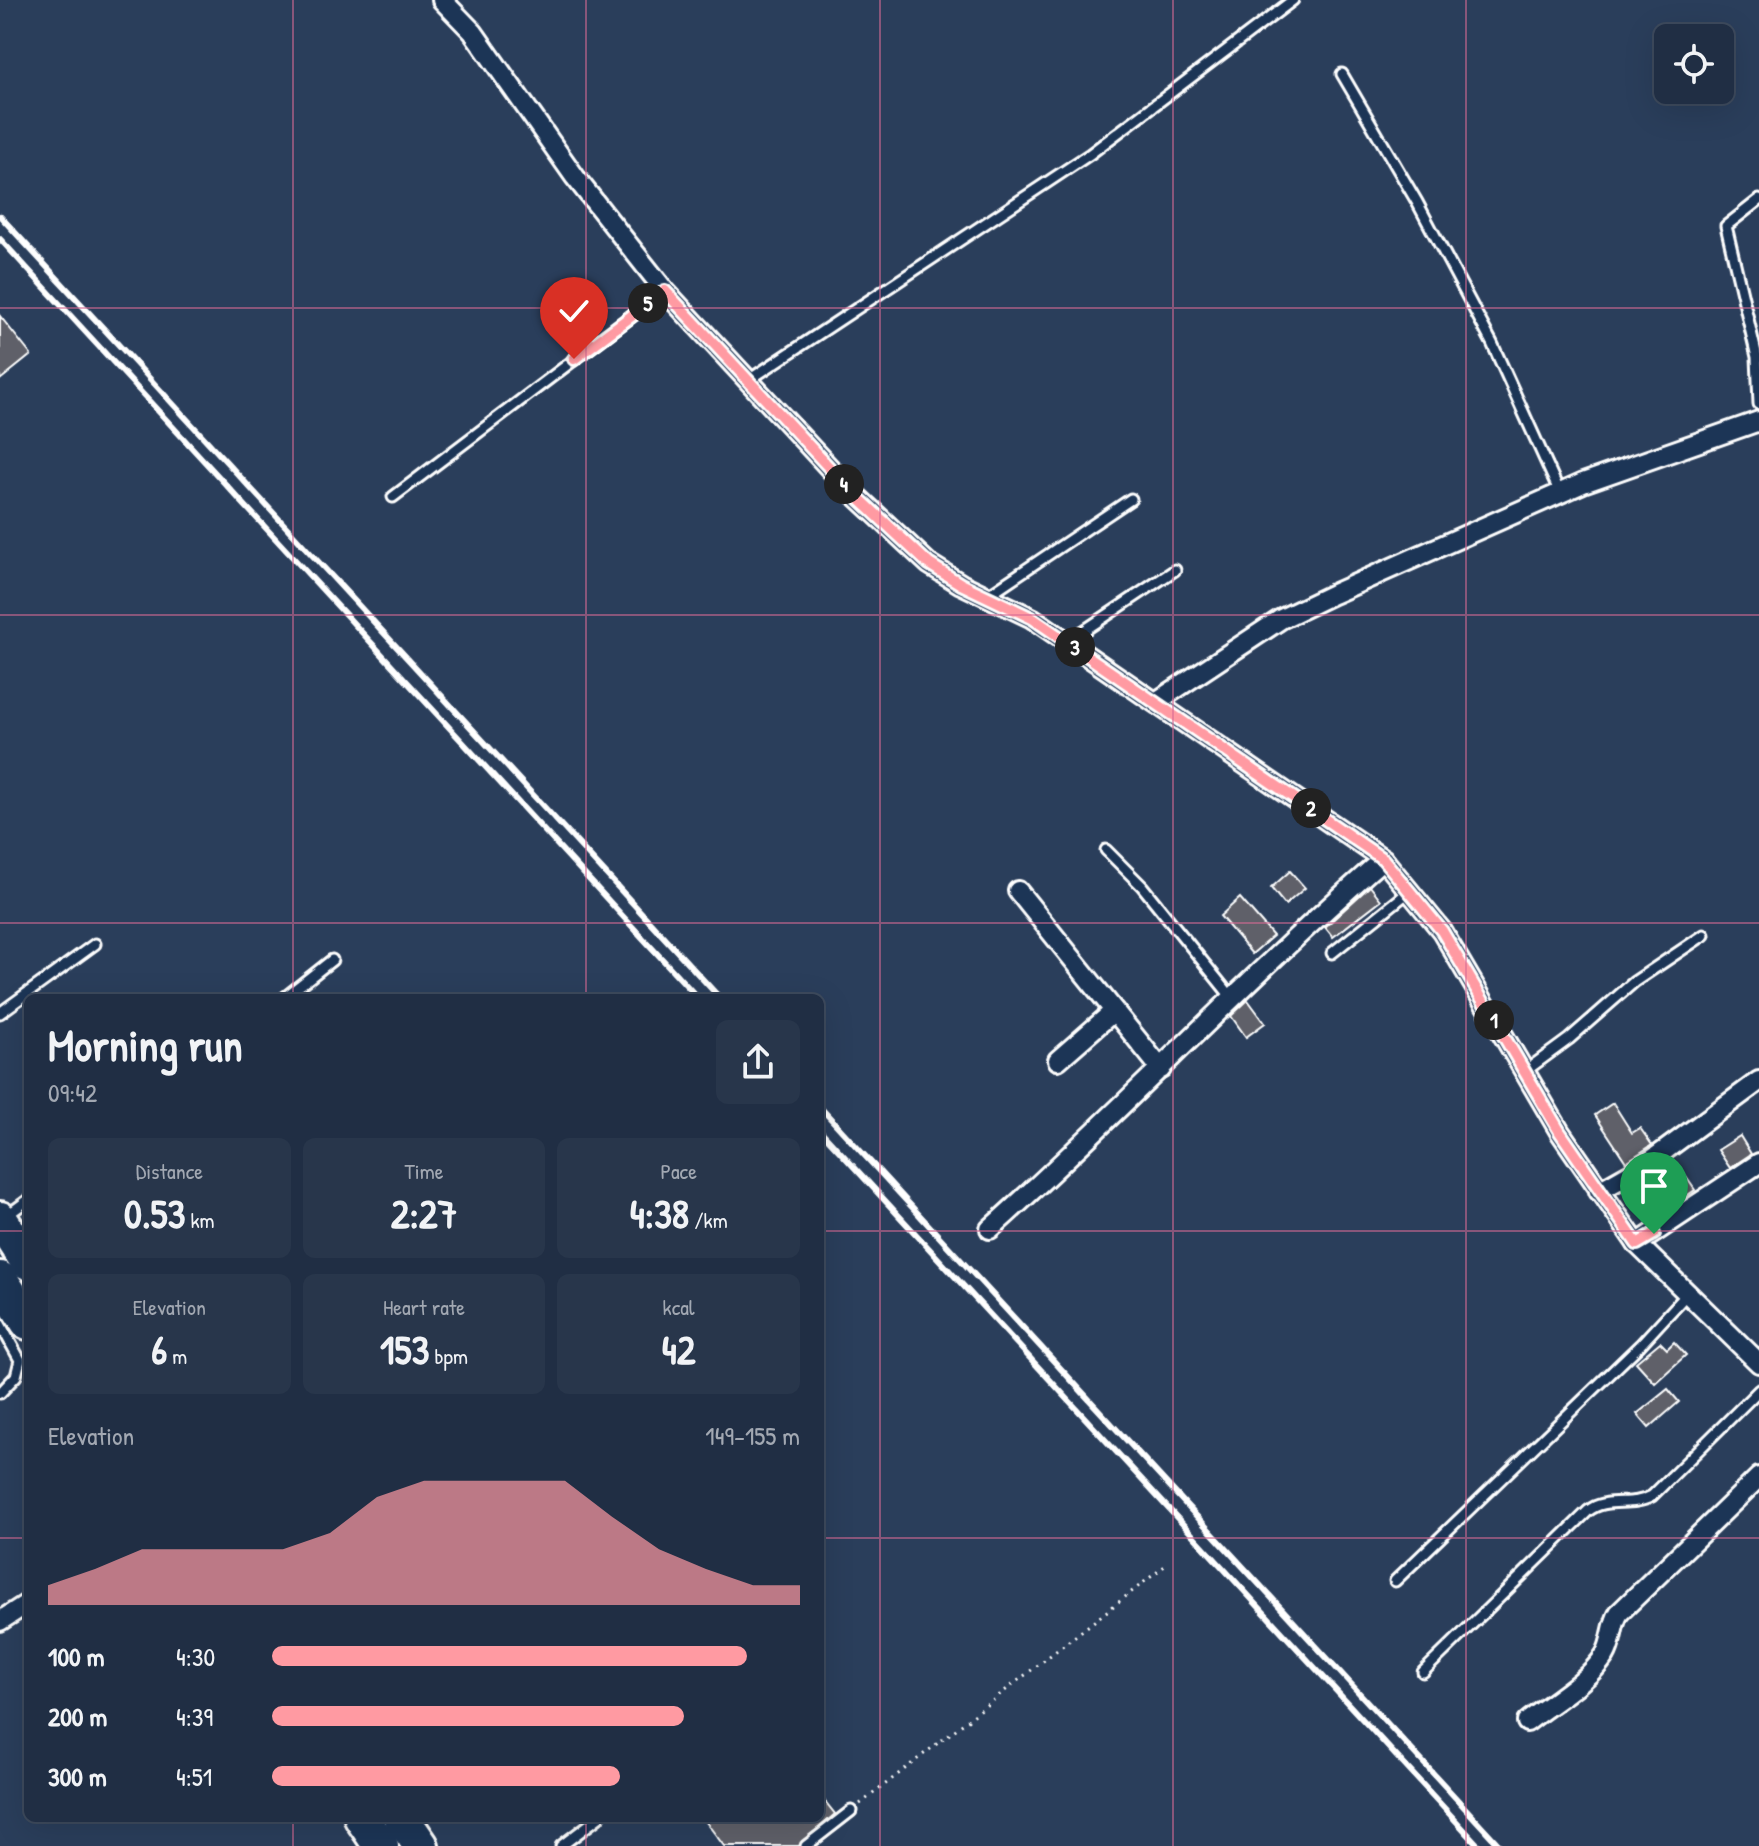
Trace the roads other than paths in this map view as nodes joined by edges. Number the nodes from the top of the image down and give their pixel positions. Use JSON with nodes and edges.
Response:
{"nodes":[{"id":1,"x":1293,"y":0,"type":"edge"},
{"id":2,"x":448,"y":2,"type":"edge"},
{"id":3,"x":1342,"y":74,"type":"dead end"},
{"id":4,"x":1759,"y":200,"type":"edge"},
{"id":5,"x":665,"y":291,"type":"junction"},
{"id":6,"x":747,"y":382,"type":"junction"},
{"id":7,"x":1759,"y":404,"type":"edge"},
{"id":8,"x":1759,"y":421,"type":"edge"},
{"id":9,"x":1560,"y":494,"type":"junction"},
{"id":10,"x":393,"y":497,"type":"dead end"},
{"id":11,"x":1131,"y":499,"type":"dead end"},
{"id":12,"x":1175,"y":570,"type":"dead end"},
{"id":13,"x":988,"y":595,"type":"junction"},
{"id":14,"x":1067,"y":642,"type":"junction"},
{"id":15,"x":1156,"y":702,"type":"junction"},
{"id":16,"x":1106,"y":850,"type":"dead end"},
{"id":17,"x":1383,"y":859,"type":"junction"},
{"id":18,"x":1411,"y":890,"type":"junction"},
{"id":19,"x":1018,"y":891,"type":"dead end"},
{"id":20,"x":1704,"y":935,"type":"dead end"},
{"id":21,"x":95,"y":944,"type":"dead end"},
{"id":22,"x":1332,"y":953,"type":"dead end"},
{"id":23,"x":332,"y":960,"type":"dead end"},
{"id":24,"x":26,"y":994,"type":"edge"},
{"id":25,"x":289,"y":994,"type":"edge"},
{"id":26,"x":24,"y":996,"type":"edge"},
{"id":27,"x":1233,"y":999,"type":"junction"},
{"id":28,"x":1114,"y":1011,"type":"junction"},
{"id":29,"x":0,"y":1013,"type":"edge"},
{"id":30,"x":1058,"y":1060,"type":"dead end"},
{"id":31,"x":1161,"y":1069,"type":"junction"},
{"id":32,"x":1524,"y":1072,"type":"junction"},
{"id":33,"x":1759,"y":1081,"type":"edge"},
{"id":34,"x":1759,"y":1163,"type":"edge"},
{"id":35,"x":1599,"y":1191,"type":"junction"},
{"id":36,"x":24,"y":1203,"type":"edge"},
{"id":37,"x":0,"y":1219,"type":"edge"},
{"id":38,"x":990,"y":1229,"type":"dead end"},
{"id":39,"x":1637,"y":1244,"type":"junction"},
{"id":40,"x":24,"y":1256,"type":"edge"},
{"id":41,"x":0,"y":1279,"type":"edge"},
{"id":42,"x":1687,"y":1294,"type":"junction"},
{"id":43,"x":24,"y":1316,"type":"edge"},
{"id":44,"x":0,"y":1324,"type":"edge"},
{"id":45,"x":1759,"y":1363,"type":"edge"},
{"id":46,"x":1759,"y":1390,"type":"edge"},
{"id":47,"x":0,"y":1393,"type":"edge"},
{"id":48,"x":1759,"y":1477,"type":"edge"},
{"id":49,"x":1395,"y":1581,"type":"dead end"},
{"id":50,"x":24,"y":1606,"type":"edge"},
{"id":51,"x":0,"y":1621,"type":"edge"},
{"id":52,"x":1423,"y":1672,"type":"dead end"},
{"id":53,"x":1527,"y":1722,"type":"dead end"},
{"id":54,"x":851,"y":1811,"type":"road end"},
{"id":55,"x":375,"y":1822,"type":"edge"},
{"id":56,"x":593,"y":1822,"type":"edge"},
{"id":57,"x":405,"y":1831,"type":"edge"},
{"id":58,"x":561,"y":1846,"type":"edge"},
{"id":59,"x":806,"y":1846,"type":"edge"}],
"edges":[{"from":1,"to":6,"type":"lane"},
{"from":2,"to":5,"type":"street"},
{"from":3,"to":9,"type":"lane"},
{"from":4,"to":7,"type":"lane"},
{"from":5,"to":6,"type":"street"},
{"from":5,"to":10,"type":"lane"},
{"from":6,"to":13,"type":"street"},
{"from":8,"to":9,"type":"street"},
{"from":9,"to":15,"type":"street"},
{"from":11,"to":13,"type":"lane"},
{"from":12,"to":14,"type":"lane"},
{"from":13,"to":14,"type":"street"},
{"from":14,"to":15,"type":"street"},
{"from":15,"to":17,"type":"street"},
{"from":16,"to":27,"type":"lane"},
{"from":17,"to":18,"type":"street"},
{"from":17,"to":27,"type":"street"},
{"from":18,"to":22,"type":"lane"},
{"from":18,"to":32,"type":"street"},
{"from":19,"to":28,"type":"street"},
{"from":20,"to":32,"type":"lane"},
{"from":21,"to":24,"type":"lane"},
{"from":23,"to":25,"type":"lane"},
{"from":26,"to":29,"type":"lane"},
{"from":27,"to":31,"type":"street"},
{"from":28,"to":30,"type":"street"},
{"from":28,"to":31,"type":"street"},
{"from":31,"to":38,"type":"street"},
{"from":32,"to":35,"type":"street"},
{"from":33,"to":35,"type":"street"},
{"from":34,"to":39,"type":"street"},
{"from":35,"to":39,"type":"street"},
{"from":36,"to":37,"type":"lane"},
{"from":37,"to":40,"type":"highway"},
{"from":39,"to":42,"type":"street"},
{"from":41,"to":43,"type":"highway"},
{"from":42,"to":45,"type":"street"},
{"from":42,"to":49,"type":"lane"},
{"from":44,"to":47,"type":"lane"},
{"from":46,"to":52,"type":"lane"},
{"from":48,"to":53,"type":"street"},
{"from":50,"to":51,"type":"street"},
{"from":54,"to":59,"type":"lane"},
{"from":55,"to":57,"type":"highway"},
{"from":56,"to":58,"type":"lane"}]}
